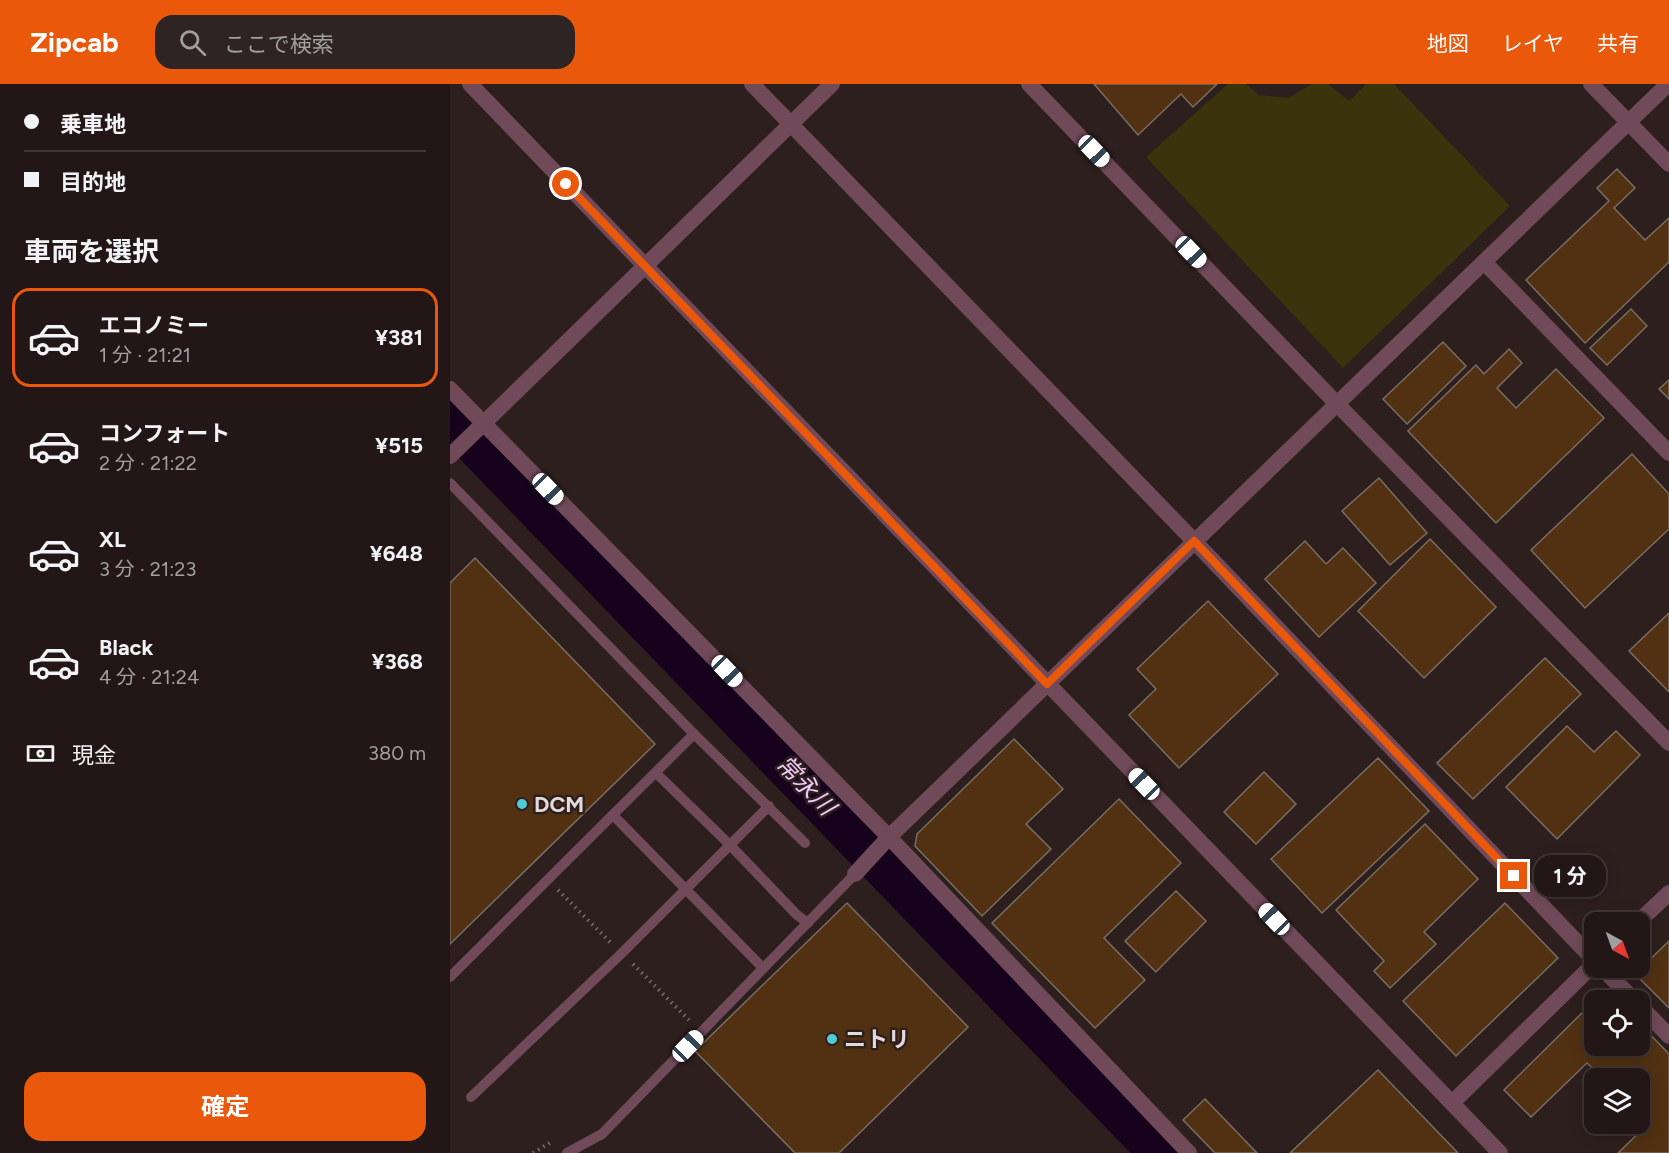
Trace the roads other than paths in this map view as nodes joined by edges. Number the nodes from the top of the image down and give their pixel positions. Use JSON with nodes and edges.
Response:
{"nodes":[{"id":1,"x":470,"y":84,"type":"edge"},
{"id":2,"x":753,"y":84,"type":"edge"},
{"id":3,"x":832,"y":84,"type":"edge"},
{"id":4,"x":1029,"y":84,"type":"edge"},
{"id":5,"x":1592,"y":84,"type":"edge"},
{"id":6,"x":1668,"y":84,"type":"edge"},
{"id":7,"x":1628,"y":122,"type":"junction"},
{"id":8,"x":792,"y":124,"type":"junction"},
{"id":9,"x":1669,"y":164,"type":"edge"},
{"id":10,"x":1484,"y":262,"type":"junction"},
{"id":11,"x":645,"y":267,"type":"junction"},
{"id":12,"x":450,"y":389,"type":"edge"},
{"id":13,"x":1337,"y":404,"type":"junction"},
{"id":14,"x":483,"y":423,"type":"junction"},
{"id":15,"x":1669,"y":453,"type":"edge"},
{"id":16,"x":450,"y":456,"type":"edge"},
{"id":17,"x":450,"y":483,"type":"edge"},
{"id":18,"x":1194,"y":541,"type":"junction"},
{"id":19,"x":1047,"y":684,"type":"junction"},
{"id":20,"x":694,"y":734,"type":"junction"},
{"id":21,"x":1669,"y":743,"type":"edge"},
{"id":22,"x":656,"y":773,"type":"junction"},
{"id":23,"x":769,"y":806,"type":"junction"},
{"id":24,"x":614,"y":816,"type":"junction"},
{"id":25,"x":889,"y":837,"type":"junction"},
{"id":26,"x":806,"y":843,"type":"dead end"},
{"id":27,"x":730,"y":845,"type":"junction"},
{"id":28,"x":855,"y":874,"type":"joint"},
{"id":29,"x":686,"y":889,"type":"junction"},
{"id":30,"x":1669,"y":893,"type":"edge"},
{"id":31,"x":1649,"y":912,"type":"edge"},
{"id":32,"x":808,"y":923,"type":"junction"},
{"id":33,"x":1584,"y":951,"type":"edge"},
{"id":34,"x":764,"y":968,"type":"junction"},
{"id":35,"x":1584,"y":972,"type":"edge"},
{"id":36,"x":450,"y":978,"type":"edge"},
{"id":37,"x":1612,"y":978,"type":"edge"},
{"id":38,"x":1624,"y":990,"type":"edge"},
{"id":39,"x":1650,"y":1016,"type":"edge"},
{"id":40,"x":1669,"y":1036,"type":"edge"},
{"id":41,"x":471,"y":1097,"type":"dead end"},
{"id":42,"x":1452,"y":1103,"type":"junction"},
{"id":43,"x":567,"y":1153,"type":"edge"},
{"id":44,"x":1189,"y":1153,"type":"edge"},
{"id":45,"x":1500,"y":1153,"type":"edge"}],
"edges":[{"from":1,"to":11,"type":"street"},
{"from":2,"to":8,"type":"street"},
{"from":3,"to":8,"type":"street"},
{"from":4,"to":13,"type":"street"},
{"from":5,"to":7,"type":"street"},
{"from":6,"to":7,"type":"street"},
{"from":7,"to":9,"type":"street"},
{"from":7,"to":10,"type":"street"},
{"from":8,"to":11,"type":"street"},
{"from":8,"to":18,"type":"street"},
{"from":10,"to":13,"type":"street"},
{"from":10,"to":15,"type":"street"},
{"from":11,"to":14,"type":"street"},
{"from":11,"to":19,"type":"street"},
{"from":12,"to":14,"type":"street"},
{"from":13,"to":18,"type":"street"},
{"from":13,"to":21,"type":"street"},
{"from":14,"to":16,"type":"street"},
{"from":14,"to":25,"type":"street"},
{"from":17,"to":20,"type":"lane"},
{"from":18,"to":19,"type":"street"},
{"from":18,"to":33,"type":"street"},
{"from":19,"to":25,"type":"street"},
{"from":19,"to":42,"type":"street"},
{"from":20,"to":22,"type":"lane"},
{"from":20,"to":23,"type":"lane"},
{"from":22,"to":24,"type":"lane"},
{"from":22,"to":27,"type":"lane"},
{"from":23,"to":26,"type":"lane"},
{"from":23,"to":27,"type":"lane"},
{"from":24,"to":29,"type":"lane"},
{"from":24,"to":36,"type":"lane"},
{"from":25,"to":28,"type":"street"},
{"from":25,"to":44,"type":"street"},
{"from":27,"to":29,"type":"lane"},
{"from":27,"to":32,"type":"lane"},
{"from":28,"to":32,"type":"lane"},
{"from":29,"to":34,"type":"lane"},
{"from":29,"to":41,"type":"lane"},
{"from":30,"to":31,"type":"street"},
{"from":32,"to":34,"type":"lane"},
{"from":34,"to":43,"type":"lane"},
{"from":35,"to":42,"type":"street"},
{"from":37,"to":38,"type":"street"},
{"from":39,"to":40,"type":"street"},
{"from":42,"to":45,"type":"street"}]}
